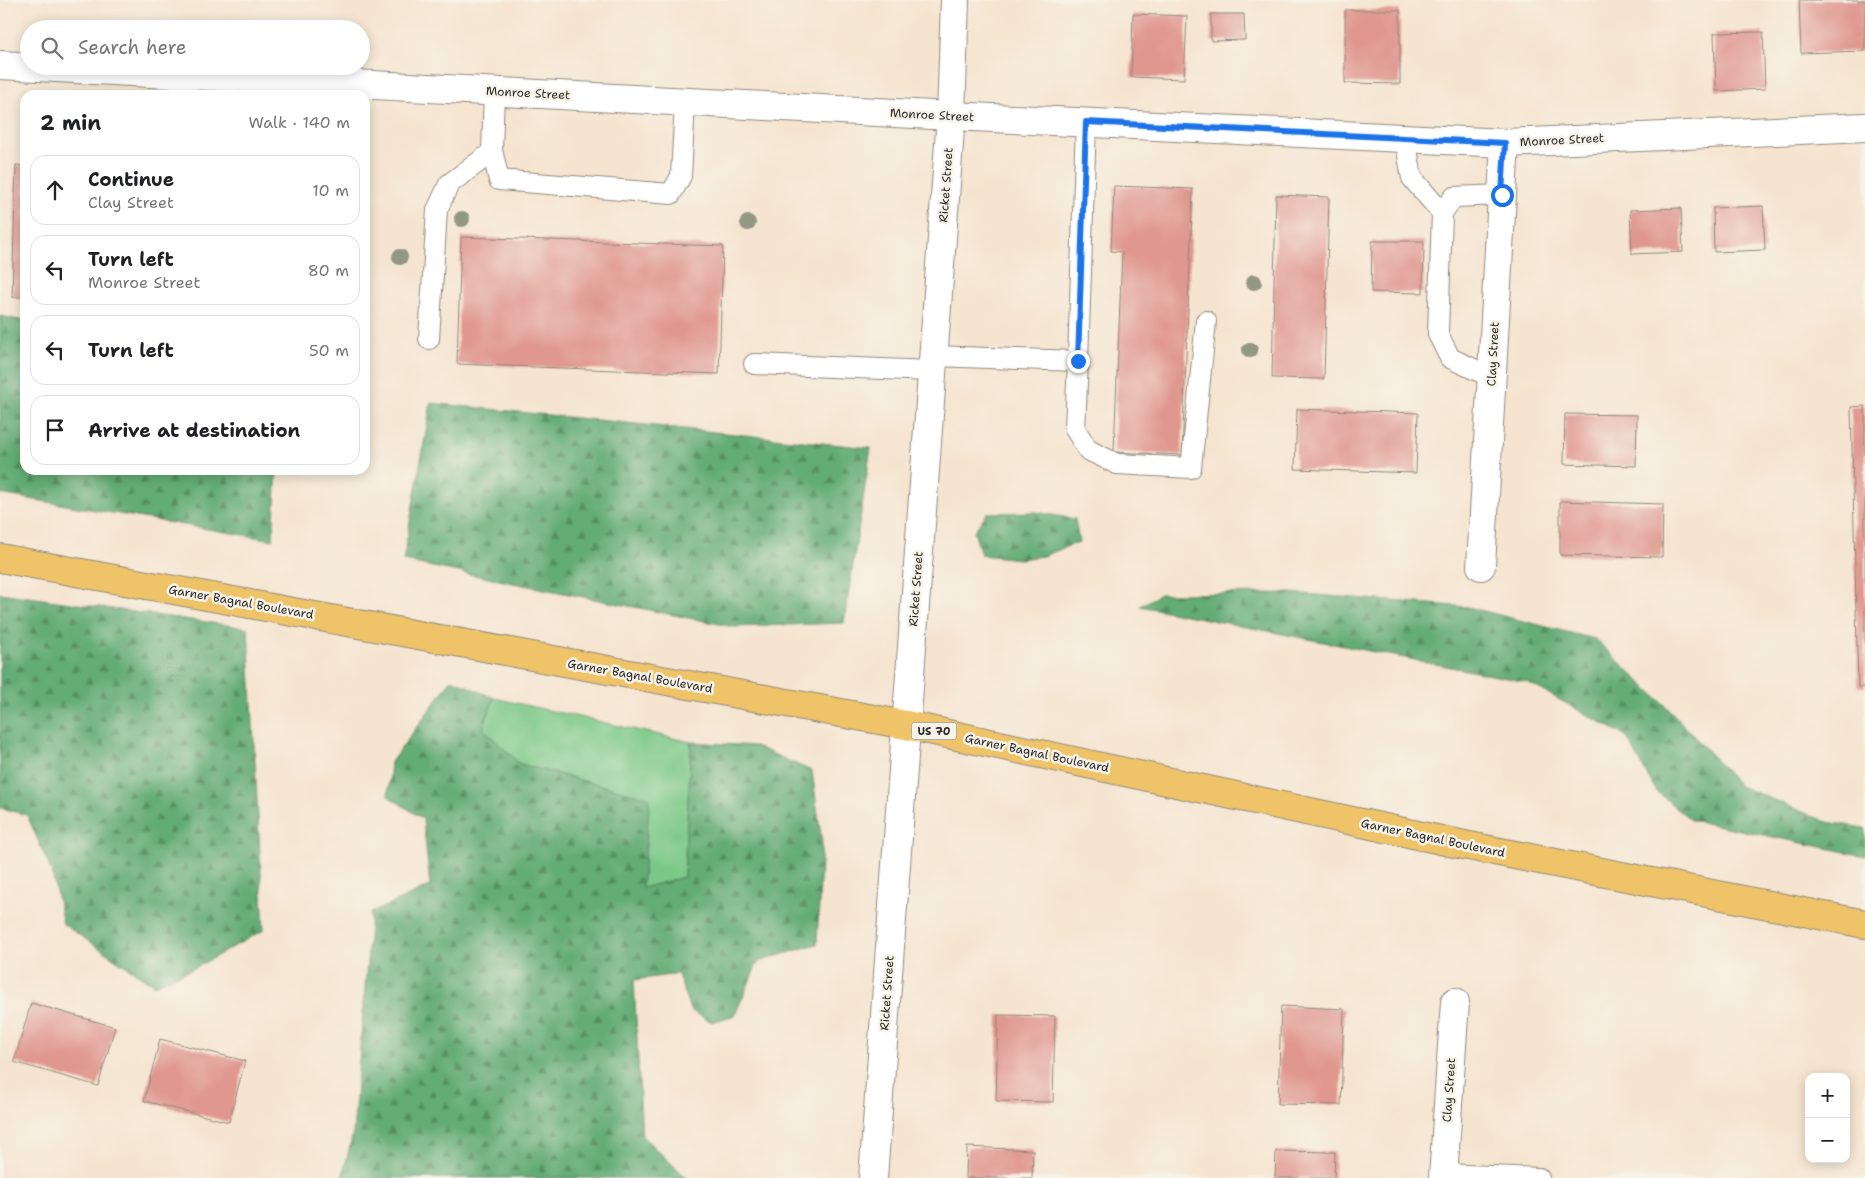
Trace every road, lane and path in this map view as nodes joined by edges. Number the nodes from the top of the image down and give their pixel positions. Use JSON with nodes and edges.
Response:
{"nodes":[{"id":1,"x":955,"y":0,"type":"edge"},
{"id":2,"x":0,"y":66,"type":"edge"},
{"id":3,"x":20,"y":67,"type":"edge"},
{"id":4,"x":131,"y":75,"type":"edge"},
{"id":5,"x":336,"y":89,"type":"edge"},
{"id":6,"x":494,"y":92,"type":"junction"},
{"id":7,"x":684,"y":102,"type":"junction"},
{"id":8,"x":951,"y":116,"type":"junction"},
{"id":9,"x":1086,"y":122,"type":"junction"},
{"id":10,"x":1865,"y":127,"type":"edge"},
{"id":11,"x":1405,"y":138,"type":"junction"},
{"id":12,"x":1505,"y":143,"type":"junction"},
{"id":13,"x":492,"y":152,"type":"junction"},
{"id":14,"x":1502,"y":195,"type":"junction"},
{"id":15,"x":1442,"y":213,"type":"junction"},
{"id":16,"x":1206,"y":321,"type":"dead end"},
{"id":17,"x":429,"y":339,"type":"dead end"},
{"id":18,"x":1078,"y":361,"type":"junction"},
{"id":19,"x":754,"y":364,"type":"dead end"},
{"id":20,"x":933,"y":364,"type":"junction"},
{"id":21,"x":1491,"y":377,"type":"junction"},
{"id":22,"x":0,"y":558,"type":"edge"},
{"id":23,"x":1480,"y":566,"type":"dead end"},
{"id":24,"x":906,"y":725,"type":"junction"},
{"id":25,"x":1865,"y":924,"type":"edge"},
{"id":26,"x":1456,"y":1002,"type":"dead end"},
{"id":27,"x":1443,"y":1176,"type":"edge"},
{"id":28,"x":873,"y":1178,"type":"edge"},
{"id":29,"x":1539,"y":1178,"type":"edge"}],
"edges":[{"from":1,"to":8,"type":"street","name":"Ricket Street"},
{"from":2,"to":3,"type":"street","name":"Monroe Street"},
{"from":4,"to":5,"type":"street","name":"Monroe Street"},
{"from":5,"to":6,"type":"street","name":"Monroe Street"},
{"from":6,"to":7,"type":"street","name":"Monroe Street"},
{"from":6,"to":13,"type":"lane"},
{"from":7,"to":8,"type":"street","name":"Monroe Street"},
{"from":7,"to":13,"type":"lane"},
{"from":8,"to":9,"type":"street","name":"Monroe Street"},
{"from":8,"to":20,"type":"street","name":"Ricket Street"},
{"from":9,"to":11,"type":"street","name":"Monroe Street"},
{"from":9,"to":18,"type":"lane"},
{"from":10,"to":12,"type":"street","name":"Monroe Street"},
{"from":11,"to":12,"type":"street","name":"Monroe Street"},
{"from":11,"to":15,"type":"lane"},
{"from":12,"to":14,"type":"street","name":"Clay Street"},
{"from":13,"to":17,"type":"lane"},
{"from":14,"to":15,"type":"lane"},
{"from":14,"to":21,"type":"street","name":"Clay Street"},
{"from":15,"to":21,"type":"lane"},
{"from":16,"to":18,"type":"lane"},
{"from":18,"to":20,"type":"lane"},
{"from":19,"to":20,"type":"lane"},
{"from":20,"to":24,"type":"street","name":"Ricket Street"},
{"from":21,"to":23,"type":"street","name":"Clay Street"},
{"from":22,"to":24,"type":"highway","name":"Garner Bagnal Boulevard","number":"US 70"},
{"from":24,"to":25,"type":"highway","name":"Garner Bagnal Boulevard","number":"US 70"},
{"from":24,"to":28,"type":"street","name":"Ricket Street"},
{"from":26,"to":27,"type":"street","name":"Clay Street"},
{"from":27,"to":29,"type":"lane"}]}
